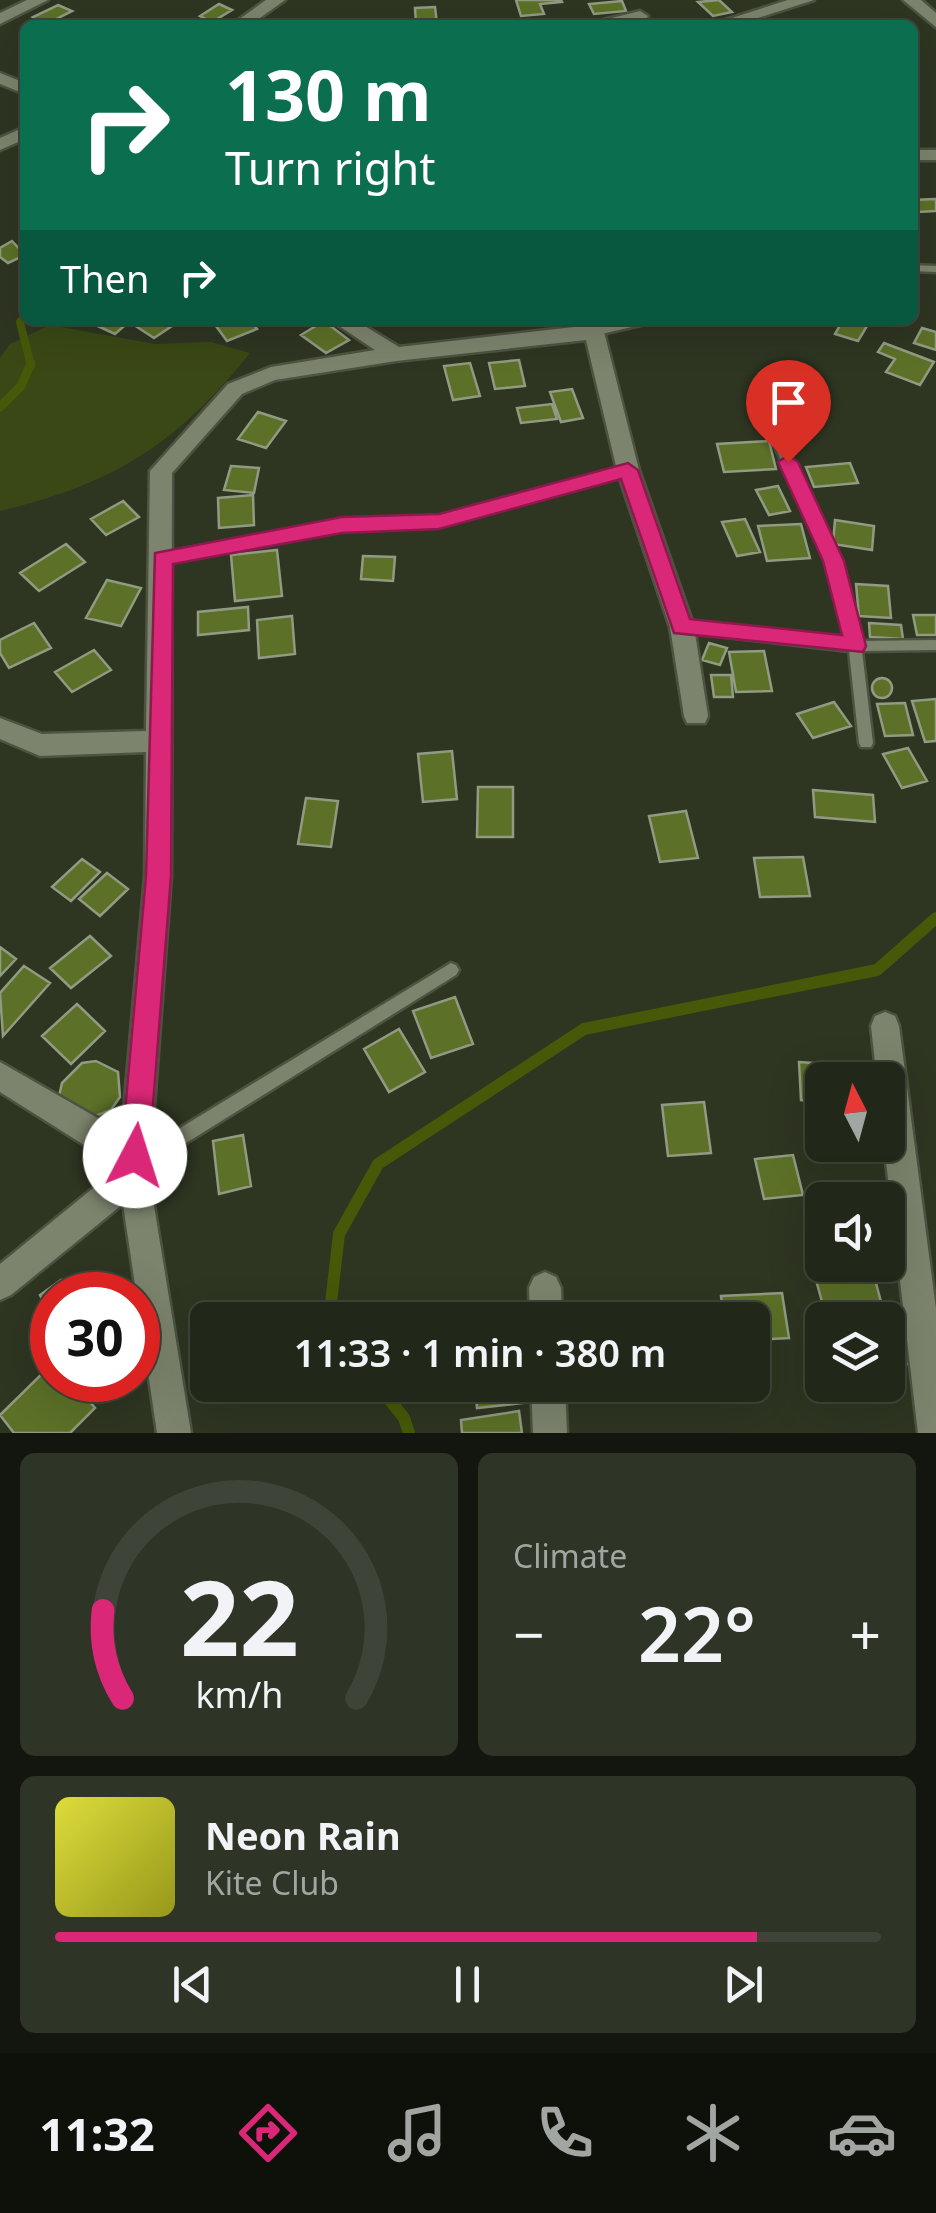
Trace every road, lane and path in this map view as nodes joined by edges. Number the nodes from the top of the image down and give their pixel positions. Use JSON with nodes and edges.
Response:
{"nodes":[{"id":1,"x":40,"y":0,"type":"edge"},
{"id":2,"x":277,"y":0,"type":"edge"},
{"id":3,"x":628,"y":0,"type":"edge"},
{"id":4,"x":806,"y":0,"type":"edge"},
{"id":5,"x":911,"y":0,"type":"edge"},
{"id":6,"x":782,"y":7,"type":"junction"},
{"id":7,"x":0,"y":18,"type":"edge"},
{"id":8,"x":247,"y":20,"type":"edge"},
{"id":9,"x":646,"y":20,"type":"edge"},
{"id":10,"x":736,"y":20,"type":"edge"},
{"id":11,"x":795,"y":20,"type":"edge"},
{"id":12,"x":936,"y":22,"type":"edge"},
{"id":13,"x":348,"y":325,"type":"edge"},
{"id":14,"x":592,"y":326,"type":"edge"},
{"id":15,"x":396,"y":354,"type":"junction"},
{"id":16,"x":773,"y":430,"type":"dead end"},
{"id":17,"x":628,"y":470,"type":"junction"},
{"id":18,"x":162,"y":558,"type":"junction"},
{"id":19,"x":682,"y":626,"type":"junction"},
{"id":20,"x":936,"y":645,"type":"edge"},
{"id":21,"x":855,"y":646,"type":"junction"},
{"id":22,"x":696,"y":716,"type":"dead end"},
{"id":23,"x":0,"y":728,"type":"edge"},
{"id":24,"x":159,"y":742,"type":"junction"},
{"id":25,"x":866,"y":743,"type":"dead end"},
{"id":26,"x":451,"y":970,"type":"dead end"},
{"id":27,"x":884,"y":1026,"type":"dead end"},
{"id":28,"x":0,"y":1076,"type":"edge"},
{"id":29,"x":135,"y":1165,"type":"junction"},
{"id":30,"x":0,"y":1284,"type":"edge"},
{"id":31,"x":549,"y":1402,"type":"edge"},
{"id":32,"x":174,"y":1433,"type":"edge"},
{"id":33,"x":550,"y":1433,"type":"edge"},
{"id":34,"x":936,"y":1433,"type":"edge"}],
"edges":[{"from":1,"to":7,"type":"street"},
{"from":2,"to":8,"type":"street"},
{"from":3,"to":9,"type":"street"},
{"from":4,"to":6,"type":"street"},
{"from":5,"to":12,"type":"street"},
{"from":6,"to":10,"type":"street"},
{"from":6,"to":11,"type":"street"},
{"from":13,"to":15,"type":"street"},
{"from":14,"to":15,"type":"street"},
{"from":14,"to":17,"type":"street"},
{"from":15,"to":18,"type":"street"},
{"from":16,"to":21,"type":"lane"},
{"from":17,"to":18,"type":"lane"},
{"from":17,"to":19,"type":"street"},
{"from":18,"to":24,"type":"street"},
{"from":19,"to":21,"type":"lane"},
{"from":19,"to":22,"type":"street"},
{"from":20,"to":21,"type":"lane"},
{"from":21,"to":25,"type":"lane"},
{"from":23,"to":24,"type":"street"},
{"from":24,"to":29,"type":"street"},
{"from":26,"to":29,"type":"lane"},
{"from":27,"to":34,"type":"street"},
{"from":28,"to":29,"type":"street"},
{"from":29,"to":30,"type":"street"},
{"from":29,"to":32,"type":"street"},
{"from":31,"to":33,"type":"street"}]}
